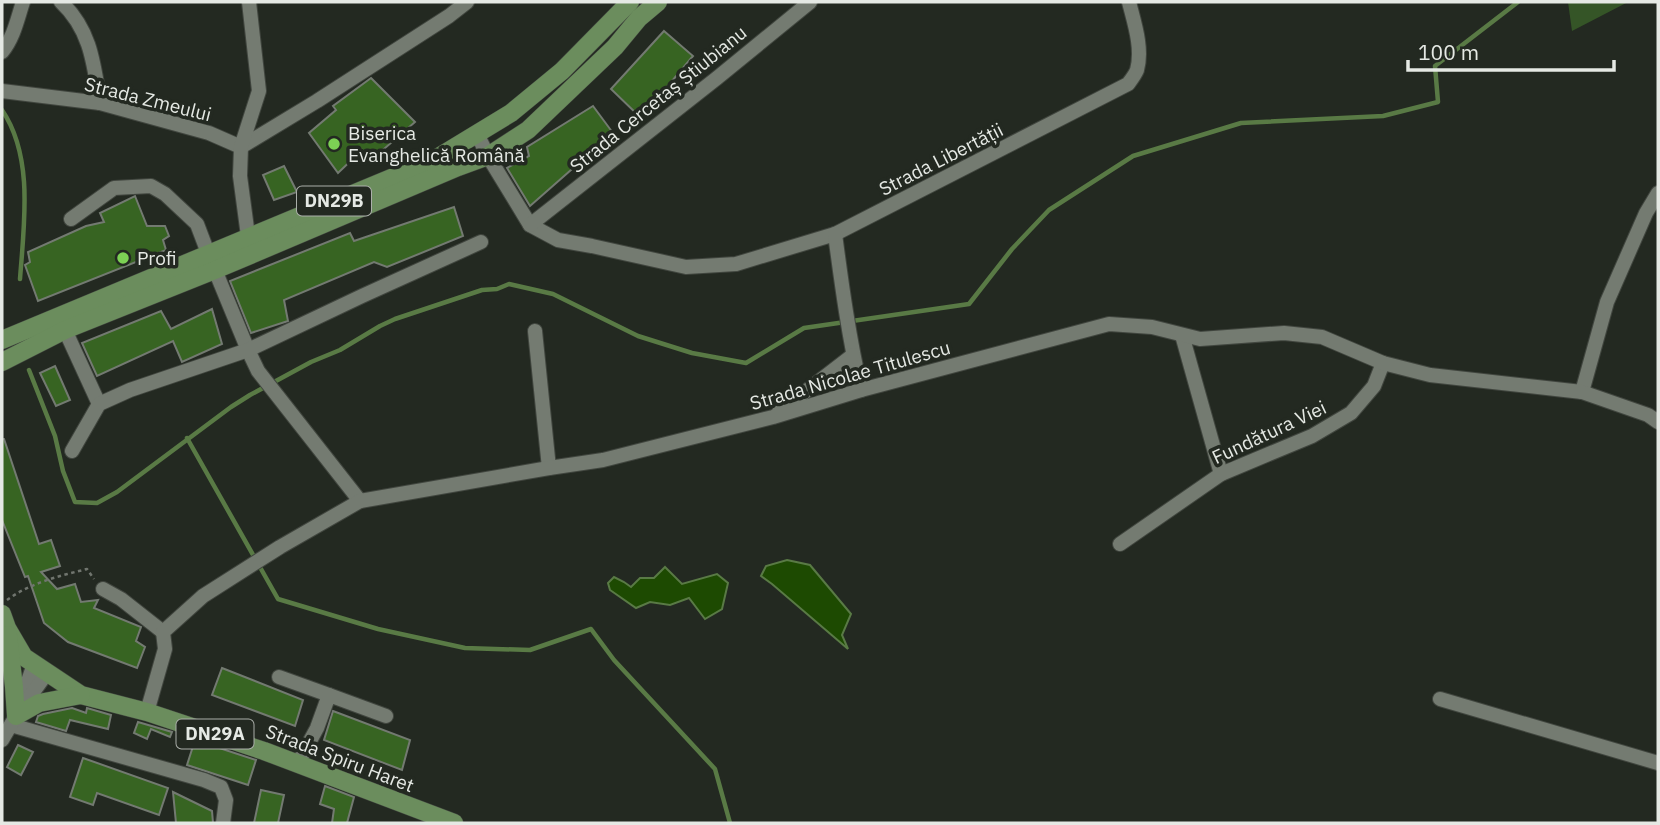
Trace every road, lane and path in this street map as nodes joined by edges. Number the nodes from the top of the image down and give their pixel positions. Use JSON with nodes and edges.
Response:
{"nodes":[{"id":1,"x":23,"y":2,"type":"edge"},
{"id":2,"x":61,"y":2,"type":"edge"},
{"id":3,"x":248,"y":2,"type":"edge"},
{"id":4,"x":467,"y":2,"type":"edge"},
{"id":5,"x":630,"y":2,"type":"edge"},
{"id":6,"x":658,"y":2,"type":"edge"},
{"id":7,"x":810,"y":2,"type":"edge"},
{"id":8,"x":1129,"y":2,"type":"edge"},
{"id":9,"x":2,"y":52,"type":"edge"},
{"id":10,"x":2,"y":91,"type":"edge"},
{"id":11,"x":100,"y":103,"type":"junction"},
{"id":12,"x":477,"y":134,"type":"junction"},
{"id":13,"x":242,"y":146,"type":"junction"},
{"id":14,"x":488,"y":156,"type":"junction"},
{"id":15,"x":1658,"y":193,"type":"edge"},
{"id":16,"x":71,"y":219,"type":"dead end"},
{"id":17,"x":530,"y":225,"type":"junction"},
{"id":18,"x":835,"y":234,"type":"junction"},
{"id":19,"x":248,"y":236,"type":"junction"},
{"id":20,"x":481,"y":242,"type":"dead end"},
{"id":21,"x":211,"y":261,"type":"junction"},
{"id":22,"x":65,"y":330,"type":"junction"},
{"id":23,"x":535,"y":331,"type":"dead end"},
{"id":24,"x":1182,"y":335,"type":"junction"},
{"id":25,"x":2,"y":340,"type":"edge"},
{"id":26,"x":248,"y":350,"type":"junction"},
{"id":27,"x":853,"y":355,"type":"junction"},
{"id":28,"x":2,"y":362,"type":"edge"},
{"id":29,"x":1383,"y":363,"type":"junction"},
{"id":30,"x":861,"y":390,"type":"junction"},
{"id":31,"x":1582,"y":392,"type":"junction"},
{"id":32,"x":99,"y":404,"type":"junction"},
{"id":33,"x":773,"y":417,"type":"junction"},
{"id":34,"x":1658,"y":422,"type":"edge"},
{"id":35,"x":72,"y":452,"type":"dead end"},
{"id":36,"x":549,"y":468,"type":"junction"},
{"id":37,"x":1220,"y":474,"type":"junction"},
{"id":38,"x":360,"y":501,"type":"junction"},
{"id":39,"x":1120,"y":544,"type":"dead end"},
{"id":40,"x":103,"y":589,"type":"joint"},
{"id":41,"x":2,"y":605,"type":"edge"},
{"id":42,"x":4,"y":621,"type":"edge"},
{"id":43,"x":163,"y":632,"type":"junction"},
{"id":44,"x":41,"y":669,"type":"junction"},
{"id":45,"x":279,"y":677,"type":"dead end"},
{"id":46,"x":81,"y":695,"type":"junction"},
{"id":47,"x":329,"y":695,"type":"junction"},
{"id":48,"x":1440,"y":699,"type":"dead end"},
{"id":49,"x":147,"y":712,"type":"junction"},
{"id":50,"x":386,"y":716,"type":"dead end"},
{"id":51,"x":13,"y":720,"type":"junction"},
{"id":52,"x":2,"y":740,"type":"edge"},
{"id":53,"x":298,"y":763,"type":"junction"},
{"id":54,"x":1658,"y":763,"type":"edge"},
{"id":55,"x":223,"y":823,"type":"edge"},
{"id":56,"x":454,"y":823,"type":"edge"}],
"edges":[{"from":1,"to":9,"type":"street"},
{"from":2,"to":11,"type":"street"},
{"from":3,"to":13,"type":"street"},
{"from":4,"to":13,"type":"street"},
{"from":5,"to":12,"type":"main road","number":"DN29B"},
{"from":6,"to":14,"type":"main road","number":"DN29B"},
{"from":7,"to":17,"type":"street","name":"Strada Cercetaș Știubianu"},
{"from":8,"to":18,"type":"street","name":"Strada Libertății"},
{"from":10,"to":11,"type":"street","name":"Strada Zmeului"},
{"from":11,"to":13,"type":"street","name":"Strada Zmeului"},
{"from":12,"to":14,"type":"street"},
{"from":12,"to":19,"type":"main road","number":"DN29B"},
{"from":13,"to":19,"type":"street"},
{"from":14,"to":17,"type":"street"},
{"from":14,"to":21,"type":"main road","number":"DN29B"},
{"from":15,"to":31,"type":"street"},
{"from":16,"to":21,"type":"street"},
{"from":17,"to":18,"type":"street","name":"Strada Libertății"},
{"from":18,"to":27,"type":"street"},
{"from":19,"to":21,"type":"main road","number":"DN29B"},
{"from":20,"to":26,"type":"street"},
{"from":21,"to":22,"type":"main road","number":"DN29B"},
{"from":21,"to":25,"type":"main road","number":"DN29B"},
{"from":21,"to":26,"type":"street"},
{"from":22,"to":28,"type":"main road","number":"DN29B"},
{"from":22,"to":32,"type":"street"},
{"from":23,"to":36,"type":"street"},
{"from":24,"to":29,"type":"street","name":"Strada Nicolae Titulescu"},
{"from":24,"to":30,"type":"street","name":"Strada Nicolae Titulescu"},
{"from":24,"to":37,"type":"street"},
{"from":26,"to":32,"type":"street"},
{"from":26,"to":38,"type":"street"},
{"from":27,"to":30,"type":"street"},
{"from":27,"to":33,"type":"street"},
{"from":29,"to":31,"type":"street","name":"Strada Nicolae Titulescu"},
{"from":29,"to":37,"type":"street","name":"Fundătura Viei"},
{"from":30,"to":33,"type":"street","name":"Strada Nicolae Titulescu"},
{"from":31,"to":34,"type":"street","name":"Strada Nicolae Titulescu"},
{"from":32,"to":35,"type":"street"},
{"from":33,"to":36,"type":"street","name":"Strada Nicolae Titulescu"},
{"from":36,"to":38,"type":"street","name":"Strada Nicolae Titulescu"},
{"from":37,"to":39,"type":"street","name":"Fundătura Viei"},
{"from":38,"to":43,"type":"street","name":"Strada Nicolae Titulescu"},
{"from":40,"to":41,"type":"path"},
{"from":40,"to":43,"type":"street"},
{"from":42,"to":44,"type":"main road","name":"Strada Spiru Haret","number":"DN29A"},
{"from":42,"to":51,"type":"main road"},
{"from":43,"to":49,"type":"street"},
{"from":44,"to":46,"type":"main road","name":"Strada Spiru Haret","number":"DN29A"},
{"from":44,"to":51,"type":"street"},
{"from":45,"to":47,"type":"street"},
{"from":46,"to":49,"type":"main road","name":"Strada Spiru Haret","number":"DN29A"},
{"from":46,"to":51,"type":"main road"},
{"from":47,"to":50,"type":"street"},
{"from":47,"to":53,"type":"street"},
{"from":48,"to":54,"type":"street"},
{"from":49,"to":53,"type":"main road","name":"Strada Spiru Haret","number":"DN29A"},
{"from":51,"to":52,"type":"street"},
{"from":51,"to":55,"type":"street"},
{"from":53,"to":56,"type":"main road","name":"Strada Spiru Haret","number":"DN29A"}]}
